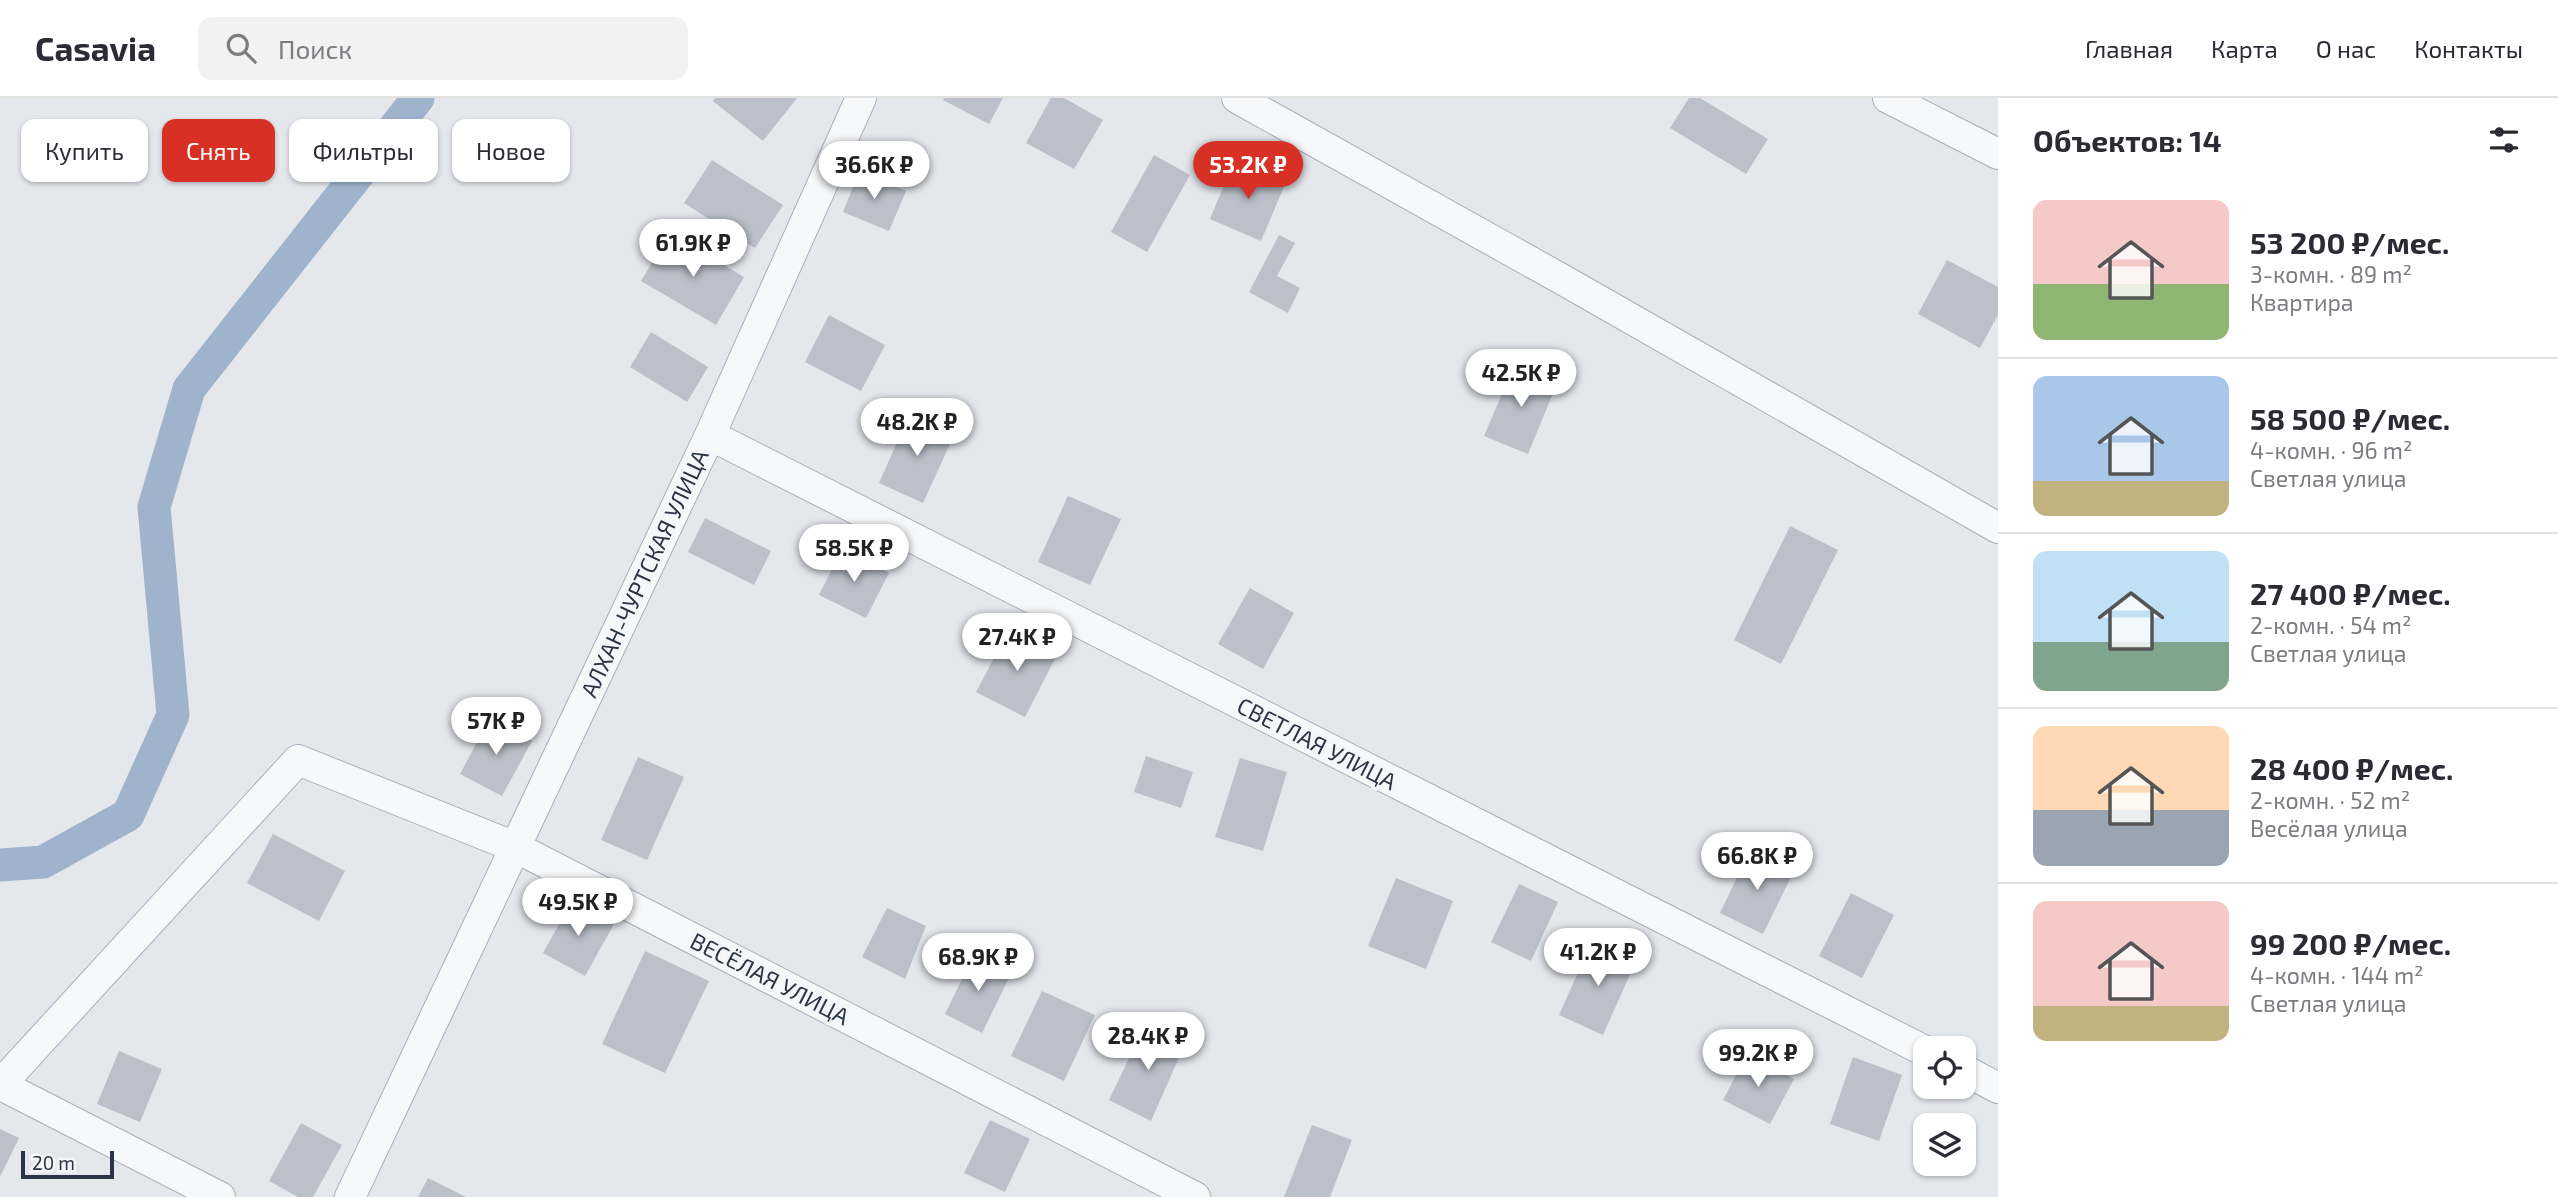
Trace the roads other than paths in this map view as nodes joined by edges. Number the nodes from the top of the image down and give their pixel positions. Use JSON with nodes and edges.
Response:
{"nodes":[{"id":1,"x":861,"y":98,"type":"edge"},
{"id":2,"x":1237,"y":98,"type":"edge"},
{"id":3,"x":1888,"y":98,"type":"edge"},
{"id":4,"x":1998,"y":154,"type":"edge"},
{"id":5,"x":710,"y":435,"type":"junction"},
{"id":6,"x":1998,"y":528,"type":"edge"},
{"id":7,"x":515,"y":847,"type":"junction"},
{"id":8,"x":1913,"y":1045,"type":"edge"},
{"id":9,"x":1976,"y":1076,"type":"edge"},
{"id":10,"x":0,"y":1085,"type":"edge"},
{"id":11,"x":1998,"y":1088,"type":"edge"},
{"id":12,"x":220,"y":1197,"type":"edge"},
{"id":13,"x":350,"y":1197,"type":"edge"},
{"id":14,"x":1195,"y":1197,"type":"edge"}],
"edges":[{"from":1,"to":5,"type":"street","name":"АЛХАН-ЧУРТСКАЯ УЛИЦА"},
{"from":2,"to":6,"type":"street"},
{"from":3,"to":4,"type":"street"},
{"from":5,"to":7,"type":"street","name":"АЛХАН-ЧУРТСКАЯ УЛИЦА"},
{"from":5,"to":8,"type":"street","name":"СВЕТЛАЯ УЛИЦА"},
{"from":7,"to":10,"type":"street","name":"ВЕСЁЛАЯ УЛИЦА"},
{"from":7,"to":13,"type":"street","name":"АЛХАН-ЧУРТСКАЯ УЛИЦА"},
{"from":7,"to":14,"type":"street","name":"ВЕСЁЛАЯ УЛИЦА"},
{"from":9,"to":11,"type":"street"},
{"from":10,"to":12,"type":"street"}]}
